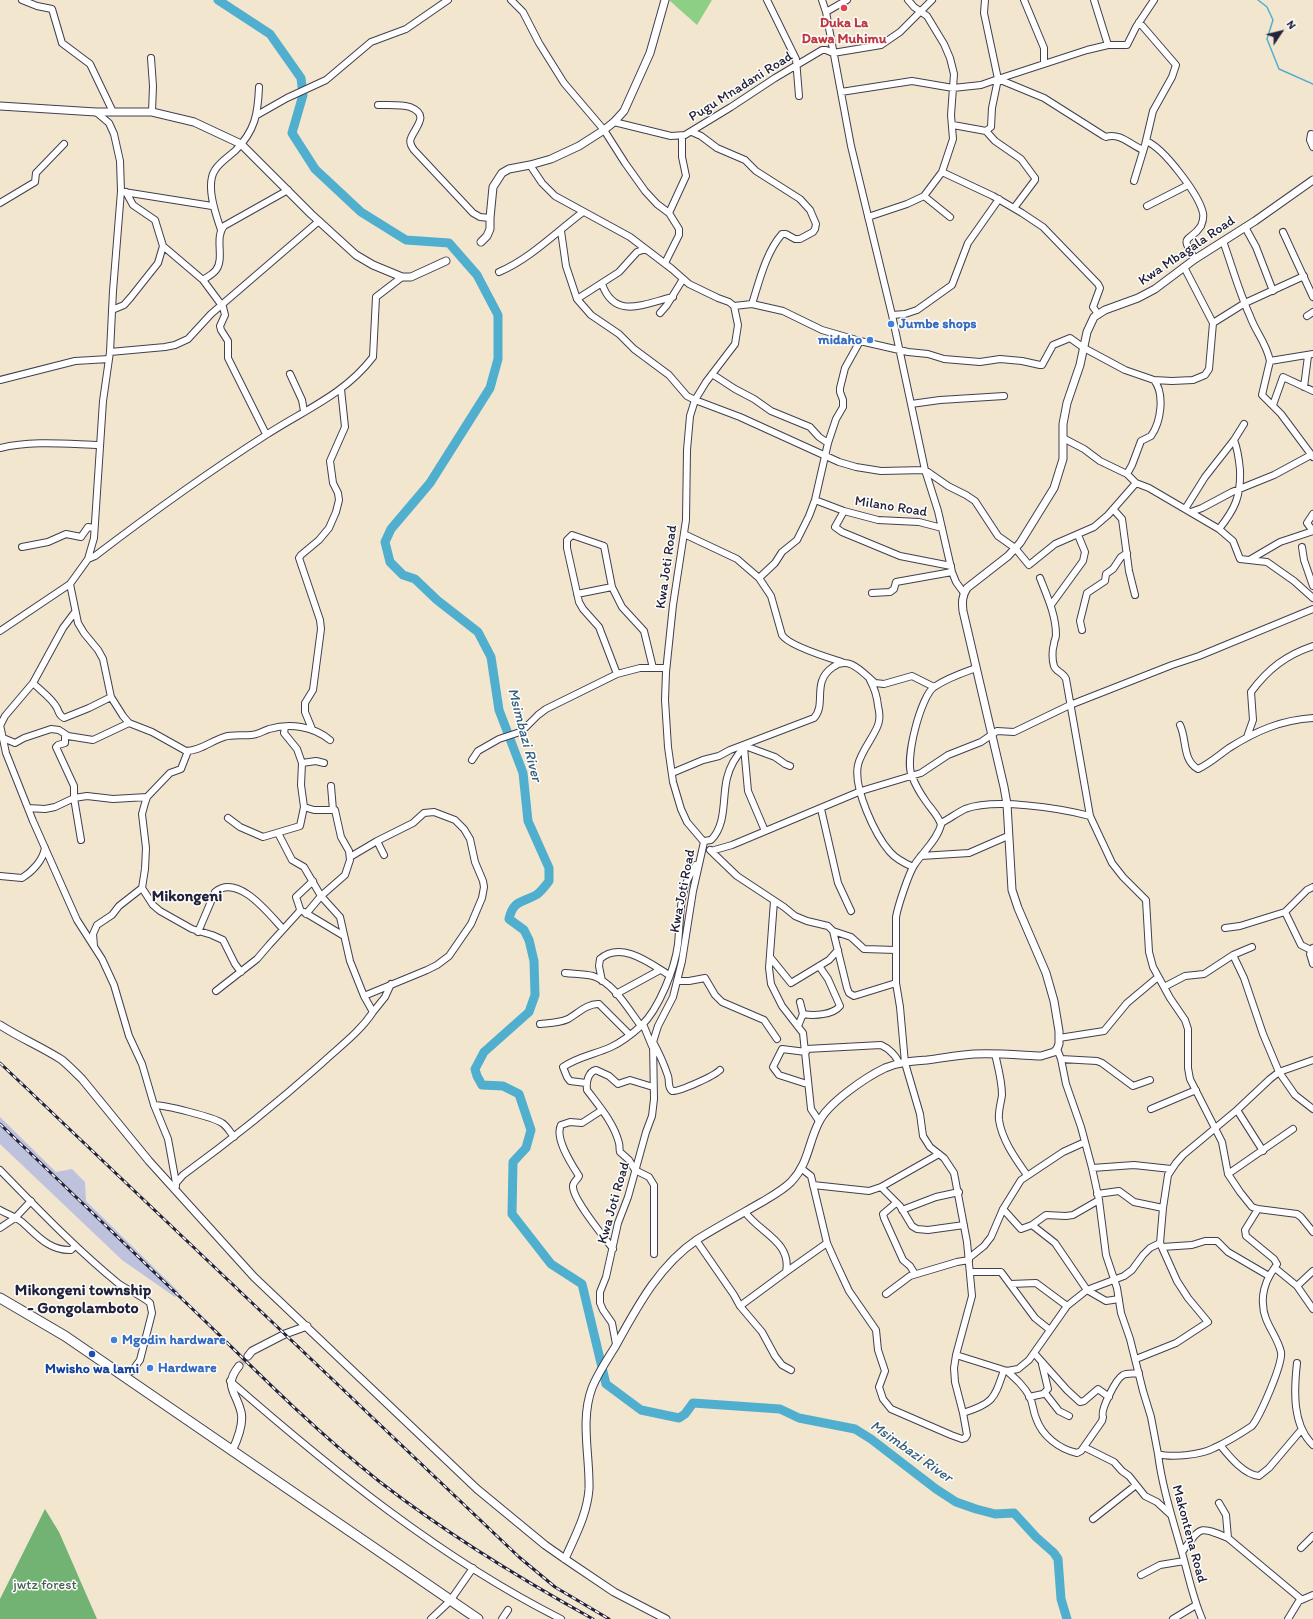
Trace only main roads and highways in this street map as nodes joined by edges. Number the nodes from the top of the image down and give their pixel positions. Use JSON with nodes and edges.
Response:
{"nodes":[{"id":1,"x":0,"y":1298,"type":"edge"},
{"id":2,"x":478,"y":1619,"type":"edge"}],
"edges":[{"from":1,"to":2,"type":"main road"}]}
